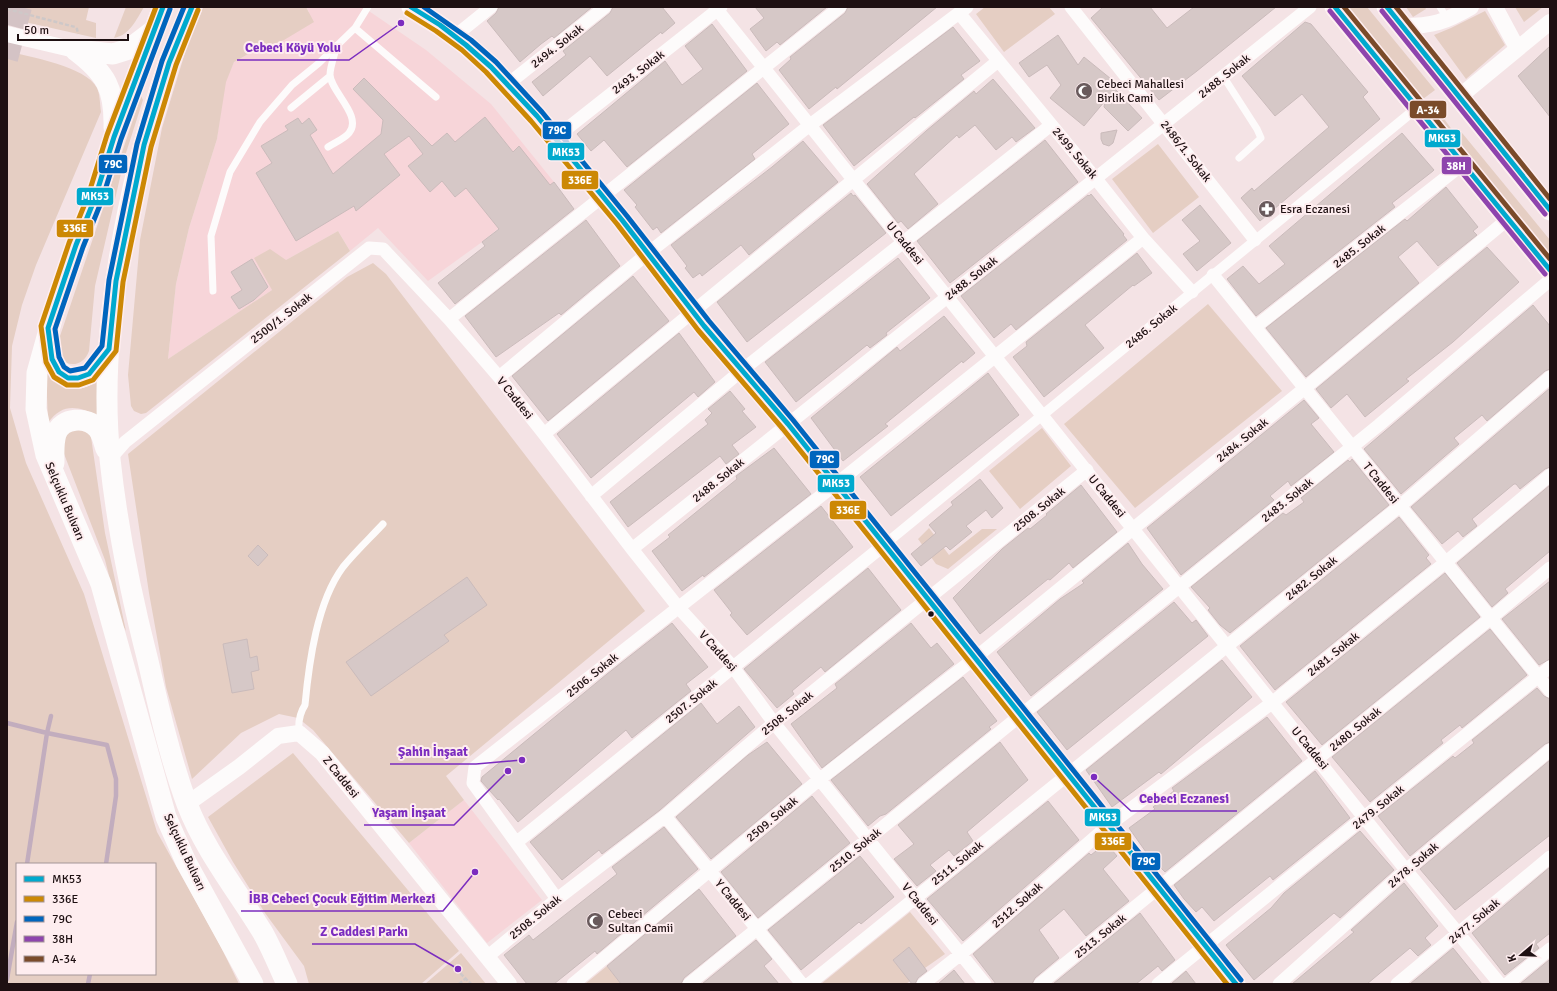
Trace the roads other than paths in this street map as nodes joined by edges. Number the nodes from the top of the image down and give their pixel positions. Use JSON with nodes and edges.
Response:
{"nodes":[{"id":1,"x":163,"y":7,"type":"edge"},
{"id":2,"x":192,"y":7,"type":"edge"},
{"id":3,"x":368,"y":7,"type":"edge"},
{"id":4,"x":411,"y":7,"type":"edge"},
{"id":5,"x":492,"y":7,"type":"edge"},
{"id":6,"x":605,"y":7,"type":"edge"},
{"id":7,"x":840,"y":7,"type":"edge"},
{"id":8,"x":1071,"y":7,"type":"edge"},
{"id":9,"x":1310,"y":7,"type":"edge"},
{"id":10,"x":1335,"y":7,"type":"edge"},
{"id":11,"x":1387,"y":7,"type":"edge"},
{"id":12,"x":1471,"y":7,"type":"edge"},
{"id":13,"x":1495,"y":7,"type":"edge"},
{"id":14,"x":718,"y":8,"type":"edge"},
{"id":15,"x":963,"y":10,"type":"edge"},
{"id":16,"x":1444,"y":14,"type":"edge"},
{"id":17,"x":1550,"y":22,"type":"edge"},
{"id":18,"x":1403,"y":26,"type":"junction"},
{"id":19,"x":355,"y":28,"type":"junction"},
{"id":20,"x":154,"y":30,"type":"junction"},
{"id":21,"x":7,"y":34,"type":"edge"},
{"id":22,"x":455,"y":36,"type":"junction"},
{"id":23,"x":337,"y":45,"type":"junction"},
{"id":24,"x":1518,"y":48,"type":"junction"},
{"id":25,"x":75,"y":50,"type":"junction"},
{"id":26,"x":998,"y":61,"type":"junction"},
{"id":27,"x":764,"y":68,"type":"junction"},
{"id":28,"x":330,"y":76,"type":"junction"},
{"id":29,"x":1223,"y":76,"type":"junction"},
{"id":30,"x":508,"y":84,"type":"junction"},
{"id":31,"x":436,"y":97,"type":"dead end"},
{"id":32,"x":1459,"y":97,"type":"junction"},
{"id":33,"x":1418,"y":107,"type":"junction"},
{"id":34,"x":291,"y":108,"type":"dead end"},
{"id":35,"x":1164,"y":124,"type":"junction"},
{"id":36,"x":1051,"y":125,"type":"junction"},
{"id":37,"x":810,"y":126,"type":"junction"},
{"id":38,"x":114,"y":137,"type":"junction"},
{"id":39,"x":556,"y":138,"type":"junction"},
{"id":40,"x":328,"y":147,"type":"dead end"},
{"id":41,"x":1239,"y":158,"type":"dead end"},
{"id":42,"x":1463,"y":164,"type":"junction"},
{"id":43,"x":853,"y":178,"type":"junction"},
{"id":44,"x":1096,"y":179,"type":"junction"},
{"id":45,"x":601,"y":197,"type":"junction"},
{"id":46,"x":1550,"y":210,"type":"edge"},
{"id":47,"x":1508,"y":219,"type":"junction"},
{"id":48,"x":1143,"y":238,"type":"junction"},
{"id":49,"x":1256,"y":240,"type":"junction"},
{"id":50,"x":904,"y":242,"type":"junction"},
{"id":51,"x":647,"y":254,"type":"junction"},
{"id":52,"x":1550,"y":270,"type":"edge"},
{"id":53,"x":1213,"y":275,"type":"junction"},
{"id":54,"x":1550,"y":280,"type":"edge"},
{"id":55,"x":213,"y":291,"type":"dead end"},
{"id":56,"x":1192,"y":292,"type":"junction"},
{"id":57,"x":948,"y":296,"type":"junction"},
{"id":58,"x":693,"y":313,"type":"junction"},
{"id":59,"x":449,"y":319,"type":"junction"},
{"id":60,"x":1255,"y":327,"type":"junction"},
{"id":61,"x":48,"y":328,"type":"junction"},
{"id":62,"x":109,"y":349,"type":"junction"},
{"id":63,"x":996,"y":356,"type":"junction"},
{"id":64,"x":741,"y":371,"type":"junction"},
{"id":65,"x":498,"y":377,"type":"junction"},
{"id":66,"x":1550,"y":377,"type":"edge"},
{"id":67,"x":1305,"y":388,"type":"junction"},
{"id":68,"x":1042,"y":415,"type":"junction"},
{"id":69,"x":788,"y":424,"type":"junction"},
{"id":70,"x":544,"y":434,"type":"junction"},
{"id":71,"x":1352,"y":447,"type":"junction"},
{"id":72,"x":110,"y":459,"type":"junction"},
{"id":73,"x":1087,"y":470,"type":"junction"},
{"id":74,"x":1550,"y":475,"type":"edge"},
{"id":75,"x":55,"y":477,"type":"junction"},
{"id":76,"x":836,"y":484,"type":"junction"},
{"id":77,"x":591,"y":496,"type":"junction"},
{"id":78,"x":1400,"y":506,"type":"junction"},
{"id":79,"x":383,"y":524,"type":"dead end"},
{"id":80,"x":1134,"y":528,"type":"junction"},
{"id":81,"x":884,"y":545,"type":"junction"},
{"id":82,"x":632,"y":549,"type":"junction"},
{"id":83,"x":1446,"y":562,"type":"junction"},
{"id":84,"x":1550,"y":568,"type":"edge"},
{"id":85,"x":1180,"y":586,"type":"junction"},
{"id":86,"x":928,"y":599,"type":"junction"},
{"id":87,"x":678,"y":607,"type":"junction"},
{"id":88,"x":1491,"y":618,"type":"junction"},
{"id":89,"x":1228,"y":646,"type":"junction"},
{"id":90,"x":975,"y":658,"type":"junction"},
{"id":91,"x":733,"y":667,"type":"junction"},
{"id":92,"x":1550,"y":667,"type":"edge"},
{"id":93,"x":1538,"y":676,"type":"junction"},
{"id":94,"x":1550,"y":691,"type":"edge"},
{"id":95,"x":1274,"y":702,"type":"junction"},
{"id":96,"x":1021,"y":715,"type":"junction"},
{"id":97,"x":774,"y":723,"type":"junction"},
{"id":98,"x":299,"y":733,"type":"junction"},
{"id":99,"x":1550,"y":750,"type":"edge"},
{"id":100,"x":1318,"y":759,"type":"junction"},
{"id":101,"x":1068,"y":774,"type":"junction"},
{"id":102,"x":820,"y":779,"type":"junction"},
{"id":103,"x":187,"y":804,"type":"junction"},
{"id":104,"x":665,"y":816,"type":"junction"},
{"id":105,"x":1366,"y":817,"type":"junction"},
{"id":106,"x":1109,"y":825,"type":"junction"},
{"id":107,"x":868,"y":840,"type":"junction"},
{"id":108,"x":517,"y":842,"type":"junction"},
{"id":109,"x":1550,"y":857,"type":"edge"},
{"id":110,"x":1406,"y":870,"type":"junction"},
{"id":111,"x":710,"y":871,"type":"junction"},
{"id":112,"x":1159,"y":888,"type":"junction"},
{"id":113,"x":915,"y":897,"type":"junction"},
{"id":114,"x":557,"y":899,"type":"junction"},
{"id":115,"x":756,"y":929,"type":"junction"},
{"id":116,"x":1459,"y":934,"type":"junction"},
{"id":117,"x":1205,"y":946,"type":"junction"},
{"id":118,"x":1550,"y":949,"type":"edge"},
{"id":119,"x":961,"y":954,"type":"junction"},
{"id":120,"x":487,"y":957,"type":"junction"},
{"id":121,"x":253,"y":984,"type":"edge"},
{"id":122,"x":287,"y":984,"type":"edge"},
{"id":123,"x":509,"y":984,"type":"edge"},
{"id":124,"x":573,"y":984,"type":"edge"},
{"id":125,"x":689,"y":984,"type":"edge"},
{"id":126,"x":802,"y":984,"type":"edge"},
{"id":127,"x":809,"y":984,"type":"edge"},
{"id":128,"x":924,"y":984,"type":"edge"},
{"id":129,"x":985,"y":984,"type":"edge"},
{"id":130,"x":1040,"y":984,"type":"edge"},
{"id":131,"x":1158,"y":984,"type":"edge"},
{"id":132,"x":1236,"y":984,"type":"edge"},
{"id":133,"x":1279,"y":984,"type":"edge"},
{"id":134,"x":1397,"y":984,"type":"edge"},
{"id":135,"x":1500,"y":984,"type":"edge"},
{"id":136,"x":1507,"y":984,"type":"edge"}],
"edges":[{"from":1,"to":20,"type":"main road","name":"Selçuklu Bulvarı"},
{"from":2,"to":62,"type":"main road","name":"Selçuklu Bulvarı"},
{"from":3,"to":19,"type":"lane"},
{"from":4,"to":22,"type":"main road"},
{"from":5,"to":22,"type":"street"},
{"from":6,"to":30,"type":"street","name":"2494. Sokak"},
{"from":7,"to":27,"type":"street"},
{"from":8,"to":35,"type":"street","name":"2486/1. Sokak"},
{"from":9,"to":29,"type":"street","name":"2488. Sokak"},
{"from":10,"to":33,"type":"main road"},
{"from":11,"to":18,"type":"main road"},
{"from":12,"to":16,"type":"street"},
{"from":13,"to":24,"type":"street"},
{"from":14,"to":27,"type":"street","name":"U Caddesi"},
{"from":14,"to":39,"type":"street","name":"2493. Sokak"},
{"from":15,"to":26,"type":"street","name":"2499. Sokak"},
{"from":15,"to":37,"type":"street"},
{"from":16,"to":18,"type":"street"},
{"from":17,"to":24,"type":"street"},
{"from":18,"to":32,"type":"main road"},
{"from":19,"to":23,"type":"lane"},
{"from":19,"to":31,"type":"lane"},
{"from":20,"to":25,"type":"main road"},
{"from":20,"to":38,"type":"main road","name":"Selçuklu Bulvarı"},
{"from":21,"to":25,"type":"street"},
{"from":22,"to":30,"type":"main road"},
{"from":23,"to":28,"type":"lane"},
{"from":23,"to":55,"type":"lane"},
{"from":24,"to":32,"type":"street"},
{"from":25,"to":38,"type":"main road"},
{"from":26,"to":36,"type":"street","name":"2499. Sokak"},
{"from":26,"to":43,"type":"street"},
{"from":27,"to":37,"type":"street","name":"U Caddesi"},
{"from":27,"to":45,"type":"street"},
{"from":28,"to":34,"type":"lane"},
{"from":28,"to":40,"type":"lane"},
{"from":29,"to":35,"type":"street","name":"2488. Sokak"},
{"from":29,"to":41,"type":"lane"},
{"from":30,"to":39,"type":"main road"},
{"from":32,"to":46,"type":"main road"},
{"from":33,"to":42,"type":"main road"},
{"from":33,"to":49,"type":"street","name":"2486. Sokak"},
{"from":35,"to":44,"type":"street","name":"2488. Sokak"},
{"from":35,"to":49,"type":"street","name":"2486/1. Sokak"},
{"from":36,"to":44,"type":"street","name":"2499. Sokak"},
{"from":36,"to":50,"type":"street"},
{"from":37,"to":43,"type":"street","name":"U Caddesi"},
{"from":37,"to":51,"type":"street"},
{"from":38,"to":61,"type":"main road","name":"Selçuklu Bulvarı"},
{"from":39,"to":45,"type":"main road"},
{"from":42,"to":47,"type":"main road"},
{"from":42,"to":60,"type":"street","name":"2485. Sokak"},
{"from":43,"to":50,"type":"street","name":"U Caddesi"},
{"from":43,"to":58,"type":"street"},
{"from":44,"to":48,"type":"street","name":"2499. Sokak"},
{"from":44,"to":57,"type":"street","name":"2488. Sokak"},
{"from":45,"to":51,"type":"main road"},
{"from":45,"to":59,"type":"street"},
{"from":47,"to":52,"type":"main road"},
{"from":47,"to":67,"type":"street","name":"2484. Sokak"},
{"from":48,"to":56,"type":"street","name":"2499. Sokak"},
{"from":48,"to":63,"type":"street","name":"2506. Sokak"},
{"from":49,"to":53,"type":"street","name":"2486. Sokak"},
{"from":50,"to":57,"type":"street","name":"U Caddesi"},
{"from":50,"to":64,"type":"street"},
{"from":51,"to":58,"type":"main road"},
{"from":51,"to":65,"type":"street"},
{"from":53,"to":56,"type":"street","name":"2486. Sokak"},
{"from":53,"to":60,"type":"street","name":"T Caddesi"},
{"from":54,"to":71,"type":"street","name":"2483. Sokak"},
{"from":56,"to":68,"type":"street","name":"2486. Sokak"},
{"from":57,"to":63,"type":"street","name":"U Caddesi"},
{"from":57,"to":69,"type":"street","name":"2488. Sokak"},
{"from":58,"to":64,"type":"main road"},
{"from":58,"to":70,"type":"street"},
{"from":59,"to":65,"type":"street","name":"V Caddesi"},
{"from":59,"to":72,"type":"street","name":"2500/1. Sokak"},
{"from":60,"to":67,"type":"street","name":"T Caddesi"},
{"from":61,"to":62,"type":"main road"},
{"from":61,"to":75,"type":"main road","name":"Selçuklu Bulvarı"},
{"from":62,"to":72,"type":"main road","name":"Selçuklu Bulvarı"},
{"from":63,"to":68,"type":"street","name":"U Caddesi"},
{"from":63,"to":76,"type":"street","name":"2506. Sokak"},
{"from":64,"to":69,"type":"main road"},
{"from":64,"to":77,"type":"street"},
{"from":65,"to":70,"type":"street","name":"V Caddesi"},
{"from":66,"to":78,"type":"street","name":"2482. Sokak"},
{"from":67,"to":71,"type":"street","name":"T Caddesi"},
{"from":67,"to":80,"type":"street","name":"2484. Sokak"},
{"from":68,"to":73,"type":"street","name":"U Caddesi"},
{"from":68,"to":81,"type":"street","name":"2486. Sokak"},
{"from":69,"to":76,"type":"main road"},
{"from":69,"to":82,"type":"street","name":"2488. Sokak"},
{"from":70,"to":77,"type":"street","name":"V Caddesi"},
{"from":71,"to":78,"type":"street","name":"T Caddesi"},
{"from":71,"to":85,"type":"street","name":"2483. Sokak"},
{"from":72,"to":75,"type":"main road"},
{"from":72,"to":103,"type":"main road","name":"Selçuklu Bulvarı"},
{"from":73,"to":80,"type":"street","name":"U Caddesi"},
{"from":73,"to":86,"type":"street","name":"2508. Sokak"},
{"from":74,"to":83,"type":"street","name":"2481. Sokak"},
{"from":75,"to":121,"type":"main road","name":"Selçuklu Bulvarı"},
{"from":76,"to":81,"type":"main road"},
{"from":76,"to":87,"type":"street","name":"2506. Sokak"},
{"from":77,"to":82,"type":"street","name":"V Caddesi"},
{"from":78,"to":83,"type":"street","name":"T Caddesi"},
{"from":78,"to":89,"type":"street","name":"2482. Sokak"},
{"from":79,"to":98,"type":"lane"},
{"from":80,"to":85,"type":"street","name":"U Caddesi"},
{"from":80,"to":90,"type":"street","name":"2484. Sokak"},
{"from":81,"to":86,"type":"main road"},
{"from":81,"to":91,"type":"street","name":"2507. Sokak"},
{"from":82,"to":87,"type":"street","name":"V Caddesi"},
{"from":83,"to":88,"type":"street","name":"T Caddesi"},
{"from":83,"to":95,"type":"street","name":"2481. Sokak"},
{"from":84,"to":88,"type":"street","name":"2480. Sokak"},
{"from":85,"to":89,"type":"street","name":"U Caddesi"},
{"from":85,"to":96,"type":"street","name":"2483. Sokak"},
{"from":86,"to":90,"type":"main road"},
{"from":86,"to":97,"type":"street","name":"2508. Sokak"},
{"from":87,"to":91,"type":"street","name":"V Caddesi"},
{"from":87,"to":108,"type":"street","name":"2506. Sokak"},
{"from":88,"to":93,"type":"street","name":"T Caddesi"},
{"from":88,"to":100,"type":"street","name":"2480. Sokak"},
{"from":89,"to":95,"type":"street","name":"U Caddesi"},
{"from":89,"to":101,"type":"street","name":"2482. Sokak"},
{"from":90,"to":96,"type":"main road"},
{"from":90,"to":102,"type":"street","name":"2509. Sokak"},
{"from":91,"to":97,"type":"street","name":"V Caddesi"},
{"from":91,"to":108,"type":"street","name":"2507. Sokak"},
{"from":92,"to":93,"type":"street","name":"2479. Sokak"},
{"from":93,"to":94,"type":"street","name":"T Caddesi"},
{"from":93,"to":105,"type":"street","name":"2479. Sokak"},
{"from":95,"to":100,"type":"street","name":"U Caddesi"},
{"from":95,"to":106,"type":"street","name":"2481. Sokak"},
{"from":96,"to":101,"type":"main road"},
{"from":96,"to":107,"type":"street","name":"2510. Sokak"},
{"from":97,"to":102,"type":"street","name":"V Caddesi"},
{"from":97,"to":104,"type":"street","name":"2508. Sokak"},
{"from":98,"to":103,"type":"street"},
{"from":98,"to":120,"type":"street","name":"Z Caddesi"},
{"from":99,"to":110,"type":"street","name":"2478. Sokak"},
{"from":100,"to":105,"type":"street","name":"U Caddesi"},
{"from":100,"to":112,"type":"street","name":"2480. Sokak"},
{"from":101,"to":106,"type":"main road"},
{"from":101,"to":113,"type":"street","name":"2511. Sokak"},
{"from":102,"to":107,"type":"street","name":"V Caddesi"},
{"from":102,"to":111,"type":"street","name":"2509. Sokak"},
{"from":103,"to":122,"type":"main road","name":"Selçuklu Bulvarı"},
{"from":104,"to":111,"type":"street","name":"Y Caddesi"},
{"from":104,"to":114,"type":"street","name":"2508. Sokak"},
{"from":105,"to":110,"type":"street","name":"U Caddesi"},
{"from":105,"to":117,"type":"street","name":"2479. Sokak"},
{"from":106,"to":112,"type":"main road"},
{"from":106,"to":119,"type":"street","name":"2512. Sokak"},
{"from":107,"to":113,"type":"street","name":"V Caddesi"},
{"from":107,"to":115,"type":"street","name":"2510. Sokak"},
{"from":108,"to":114,"type":"street","name":"2506. Sokak"},
{"from":109,"to":116,"type":"street","name":"2477. Sokak"},
{"from":110,"to":116,"type":"street","name":"U Caddesi"},
{"from":110,"to":133,"type":"street","name":"2478. Sokak"},
{"from":111,"to":115,"type":"street","name":"Y Caddesi"},
{"from":111,"to":124,"type":"street","name":"2509. Sokak"},
{"from":112,"to":117,"type":"main road"},
{"from":112,"to":130,"type":"street","name":"2513. Sokak"},
{"from":113,"to":119,"type":"street","name":"V Caddesi"},
{"from":113,"to":127,"type":"street","name":"2511. Sokak"},
{"from":114,"to":120,"type":"street","name":"2508. Sokak"},
{"from":115,"to":125,"type":"street","name":"2510. Sokak"},
{"from":115,"to":126,"type":"street","name":"Y Caddesi"},
{"from":116,"to":134,"type":"street","name":"2477. Sokak"},
{"from":116,"to":135,"type":"street","name":"U Caddesi"},
{"from":117,"to":131,"type":"street","name":"2479. Sokak"},
{"from":117,"to":132,"type":"main road"},
{"from":118,"to":136,"type":"street"},
{"from":119,"to":128,"type":"street","name":"2512. Sokak"},
{"from":119,"to":129,"type":"street","name":"V Caddesi"},
{"from":120,"to":123,"type":"street","name":"Z Caddesi"}]}
